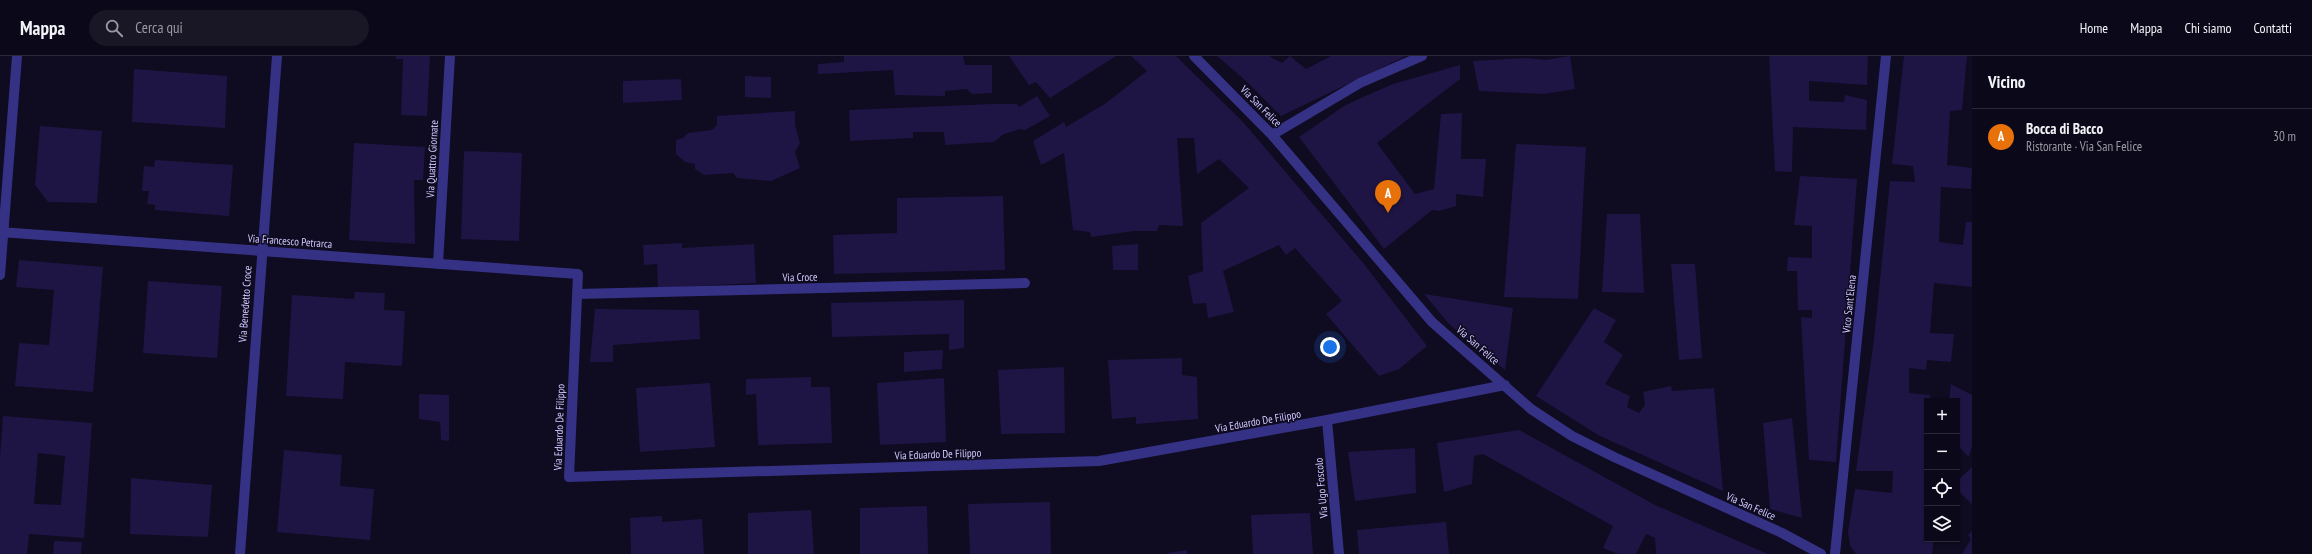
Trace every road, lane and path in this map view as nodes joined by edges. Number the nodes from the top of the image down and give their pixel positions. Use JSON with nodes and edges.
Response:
{"nodes":[{"id":1,"x":17,"y":56,"type":"edge"},
{"id":2,"x":277,"y":56,"type":"edge"},
{"id":3,"x":450,"y":56,"type":"edge"},
{"id":4,"x":1194,"y":56,"type":"edge"},
{"id":5,"x":1422,"y":56,"type":"edge"},
{"id":6,"x":1886,"y":56,"type":"edge"},
{"id":7,"x":1272,"y":135,"type":"junction"},
{"id":8,"x":2,"y":232,"type":"edge"},
{"id":9,"x":261,"y":251,"type":"junction"},
{"id":10,"x":438,"y":264,"type":"junction"},
{"id":11,"x":578,"y":274,"type":"joint"},
{"id":12,"x":0,"y":275,"type":"edge"},
{"id":13,"x":1025,"y":283,"type":"dead end"},
{"id":14,"x":577,"y":294,"type":"junction"},
{"id":15,"x":1505,"y":385,"type":"junction"},
{"id":16,"x":1327,"y":420,"type":"junction"},
{"id":17,"x":240,"y":554,"type":"edge"},
{"id":18,"x":1339,"y":554,"type":"edge"},
{"id":19,"x":1821,"y":554,"type":"edge"},
{"id":20,"x":1835,"y":554,"type":"edge"}],
"edges":[{"from":1,"to":8,"type":"street"},
{"from":2,"to":9,"type":"street","name":"Via Benedetto Croce"},
{"from":3,"to":10,"type":"street","name":"Via Quattro Giornate"},
{"from":4,"to":7,"type":"street","name":"Via San Felice"},
{"from":5,"to":7,"type":"street"},
{"from":6,"to":20,"type":"street","name":"Vico Sant'Elena"},
{"from":7,"to":15,"type":"street","name":"Via San Felice"},
{"from":8,"to":9,"type":"street","name":"Via Francesco Petrarca"},
{"from":8,"to":12,"type":"street"},
{"from":9,"to":10,"type":"street","name":"Via Francesco Petrarca"},
{"from":9,"to":17,"type":"street","name":"Via Benedetto Croce"},
{"from":10,"to":11,"type":"street","name":"Via Francesco Petrarca"},
{"from":11,"to":14,"type":"street","name":"Via Eduardo De Filippo"},
{"from":13,"to":14,"type":"street","name":"Via Croce"},
{"from":14,"to":16,"type":"street","name":"Via Eduardo De Filippo"},
{"from":15,"to":16,"type":"street","name":"Via Eduardo De Filippo"},
{"from":15,"to":19,"type":"street","name":"Via San Felice"},
{"from":16,"to":18,"type":"street","name":"Via Ugo Foscolo"}]}
